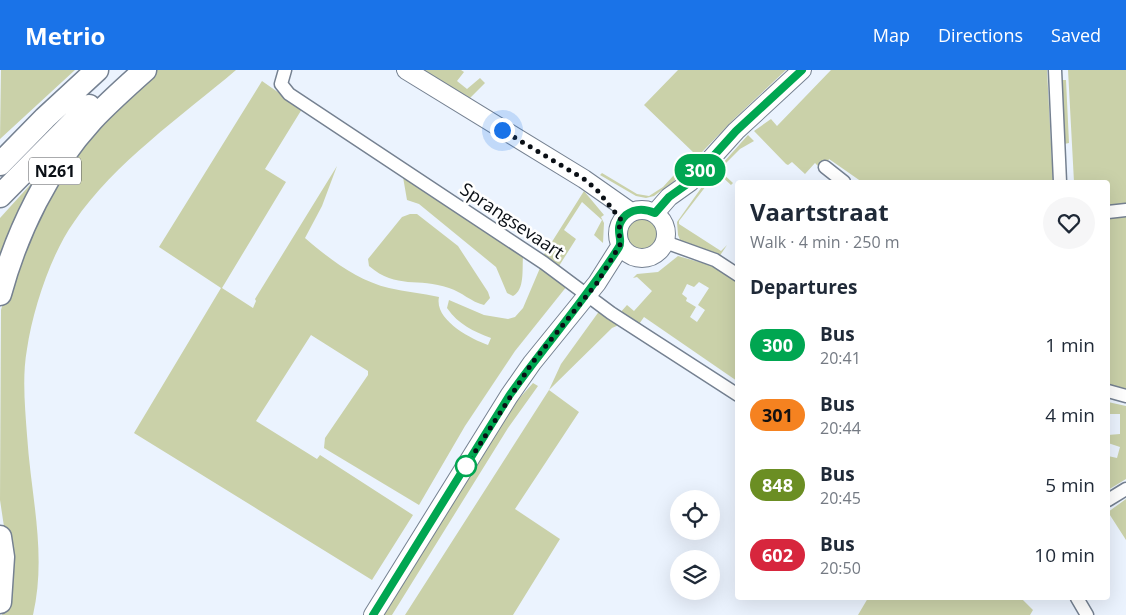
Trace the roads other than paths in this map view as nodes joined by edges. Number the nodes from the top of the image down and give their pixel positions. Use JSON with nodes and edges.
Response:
{"nodes":[{"id":1,"x":97,"y":70,"type":"edge"},
{"id":2,"x":128,"y":70,"type":"edge"},
{"id":3,"x":145,"y":70,"type":"edge"},
{"id":4,"x":285,"y":70,"type":"edge"},
{"id":5,"x":406,"y":70,"type":"edge"},
{"id":6,"x":802,"y":70,"type":"edge"},
{"id":7,"x":1055,"y":70,"type":"edge"},
{"id":8,"x":45,"y":118,"type":"junction"},
{"id":9,"x":0,"y":145,"type":"edge"},
{"id":10,"x":0,"y":164,"type":"edge"},
{"id":11,"x":825,"y":167,"type":"dead end"},
{"id":12,"x":841,"y":180,"type":"edge"},
{"id":13,"x":1060,"y":180,"type":"edge"},
{"id":14,"x":0,"y":196,"type":"edge"},
{"id":15,"x":1126,"y":210,"type":"edge"},
{"id":16,"x":1110,"y":212,"type":"edge"},
{"id":17,"x":626,"y":217,"type":"junction"},
{"id":18,"x":659,"y":217,"type":"junction"},
{"id":19,"x":665,"y":242,"type":"junction"},
{"id":20,"x":625,"y":250,"type":"junction"},
{"id":21,"x":735,"y":273,"type":"edge"},
{"id":22,"x":591,"y":289,"type":"junction"},
{"id":23,"x":0,"y":294,"type":"edge"},
{"id":24,"x":1110,"y":392,"type":"edge"},
{"id":25,"x":735,"y":393,"type":"edge"},
{"id":26,"x":1126,"y":396,"type":"edge"},
{"id":27,"x":1126,"y":489,"type":"edge"},
{"id":28,"x":1110,"y":499,"type":"edge"},
{"id":29,"x":0,"y":537,"type":"edge"},
{"id":30,"x":1078,"y":600,"type":"edge"},
{"id":31,"x":0,"y":602,"type":"edge"},
{"id":32,"x":373,"y":615,"type":"edge"},
{"id":33,"x":1087,"y":615,"type":"edge"}],
"edges":[{"from":1,"to":8,"type":"highway","number":"N261"},
{"from":2,"to":14,"type":"highway","number":"N261"},
{"from":3,"to":23,"type":"highway","number":"N261"},
{"from":4,"to":22,"type":"street","name":"Sprangsevaart"},
{"from":5,"to":17,"type":"street"},
{"from":6,"to":18,"type":"street"},
{"from":7,"to":13,"type":"street"},
{"from":8,"to":9,"type":"highway","number":"N261"},
{"from":8,"to":10,"type":"highway","number":"N261"},
{"from":11,"to":12,"type":"street"},
{"from":15,"to":16,"type":"street"},
{"from":17,"to":18,"type":"street"},
{"from":17,"to":20,"type":"street"},
{"from":18,"to":19,"type":"street"},
{"from":19,"to":20,"type":"street"},
{"from":19,"to":21,"type":"street"},
{"from":20,"to":22,"type":"street"},
{"from":22,"to":25,"type":"street","name":"Sprangsevaart"},
{"from":22,"to":32,"type":"street"},
{"from":24,"to":26,"type":"street"},
{"from":27,"to":28,"type":"street"},
{"from":29,"to":31,"type":"highway"},
{"from":30,"to":33,"type":"street"}]}
